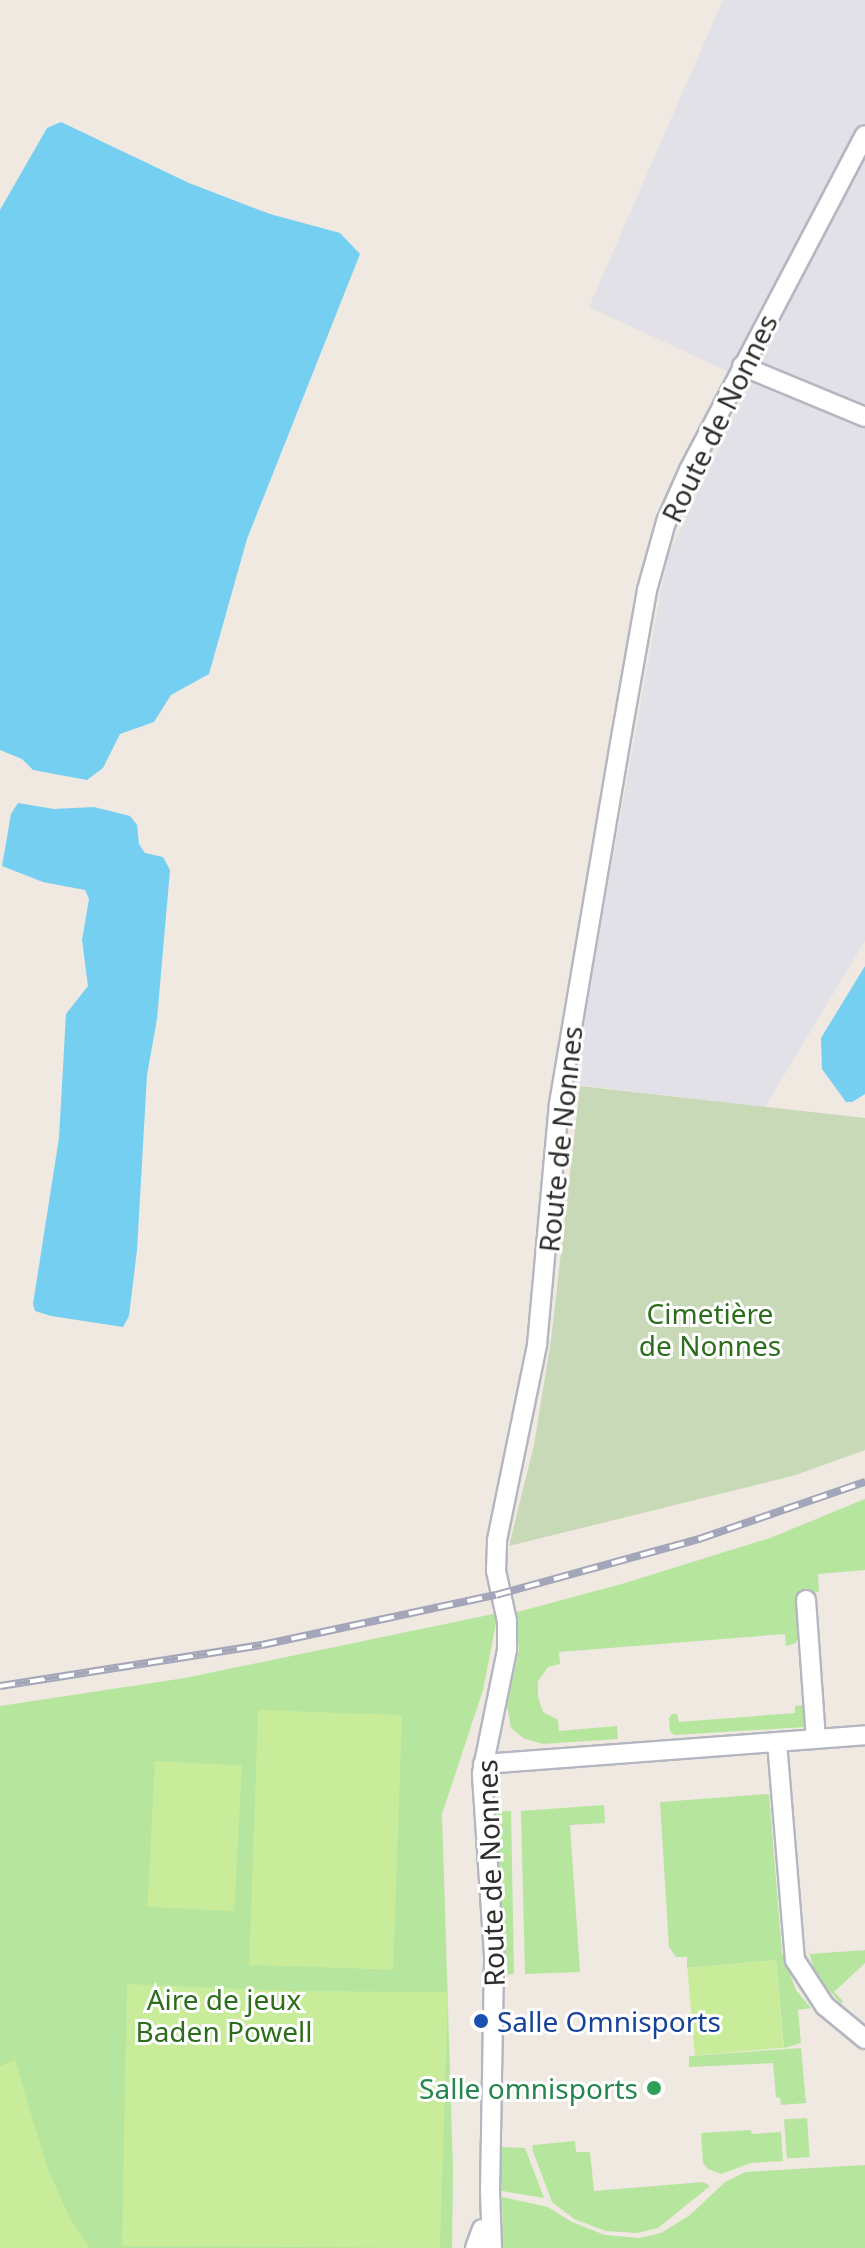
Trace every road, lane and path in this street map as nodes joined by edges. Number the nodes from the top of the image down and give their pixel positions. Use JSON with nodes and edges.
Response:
{"nodes":[{"id":1,"x":865,"y":135,"type":"edge"},
{"id":2,"x":742,"y":366,"type":"junction"},
{"id":3,"x":865,"y":417,"type":"edge"},
{"id":4,"x":806,"y":1600,"type":"dead end"},
{"id":5,"x":865,"y":1735,"type":"edge"},
{"id":6,"x":816,"y":1739,"type":"junction"},
{"id":7,"x":777,"y":1742,"type":"junction"},
{"id":8,"x":483,"y":1764,"type":"junction"},
{"id":9,"x":865,"y":2039,"type":"edge"},
{"id":10,"x":490,"y":2191,"type":"junction"},
{"id":11,"x":479,"y":2242,"type":"edge"},
{"id":12,"x":492,"y":2248,"type":"edge"}],
"edges":[{"from":1,"to":2,"type":"street","name":"Route de Nonnes"},
{"from":2,"to":3,"type":"street"},
{"from":2,"to":8,"type":"street","name":"Route de Nonnes"},
{"from":4,"to":6,"type":"street"},
{"from":5,"to":6,"type":"street"},
{"from":6,"to":7,"type":"street"},
{"from":7,"to":8,"type":"street"},
{"from":7,"to":9,"type":"street"},
{"from":8,"to":10,"type":"street","name":"Route de Nonnes"},
{"from":10,"to":11,"type":"street","name":"Route de Nonnes"},
{"from":10,"to":12,"type":"street","name":"Route de Nonnes"}]}
